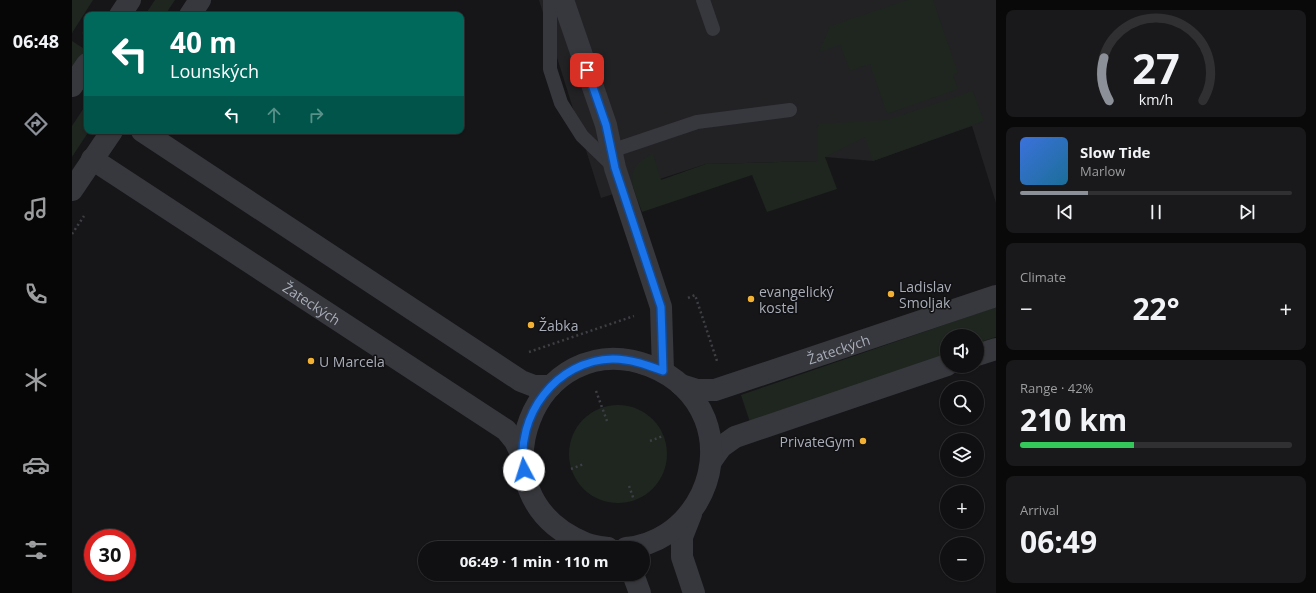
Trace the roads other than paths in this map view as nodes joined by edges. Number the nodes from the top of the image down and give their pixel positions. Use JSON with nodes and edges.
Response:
{"nodes":[{"id":1,"x":130,"y":0,"type":"edge"},
{"id":2,"x":200,"y":0,"type":"edge"},
{"id":3,"x":550,"y":0,"type":"edge"},
{"id":4,"x":563,"y":0,"type":"edge"},
{"id":5,"x":703,"y":0,"type":"edge"},
{"id":6,"x":122,"y":12,"type":"edge"},
{"id":7,"x":192,"y":12,"type":"edge"},
{"id":8,"x":713,"y":29,"type":"dead end"},
{"id":9,"x":84,"y":68,"type":"edge"},
{"id":10,"x":72,"y":86,"type":"edge"},
{"id":11,"x":790,"y":110,"type":"dead end"},
{"id":12,"x":110,"y":134,"type":"edge"},
{"id":13,"x":147,"y":134,"type":"edge"},
{"id":14,"x":92,"y":159,"type":"junction"},
{"id":15,"x":613,"y":160,"type":"junction"},
{"id":16,"x":72,"y":190,"type":"edge"},
{"id":17,"x":996,"y":296,"type":"edge"},
{"id":18,"x":996,"y":349,"type":"edge"},
{"id":19,"x":984,"y":353,"type":"edge"},
{"id":20,"x":940,"y":367,"type":"edge"},
{"id":21,"x":663,"y":371,"type":"junction"},
{"id":22,"x":681,"y":384,"type":"junction"},
{"id":23,"x":551,"y":386,"type":"junction"},
{"id":24,"x":522,"y":456,"type":"junction"},
{"id":25,"x":711,"y":461,"type":"junction"},
{"id":26,"x":692,"y":512,"type":"junction"},
{"id":27,"x":580,"y":541,"type":"edge"},
{"id":28,"x":650,"y":542,"type":"edge"},
{"id":29,"x":636,"y":581,"type":"edge"},
{"id":30,"x":640,"y":593,"type":"edge"},
{"id":31,"x":694,"y":593,"type":"edge"}],
"edges":[{"from":1,"to":6,"type":"street"},
{"from":2,"to":7,"type":"street"},
{"from":3,"to":15,"type":"lane"},
{"from":4,"to":15,"type":"street"},
{"from":5,"to":8,"type":"lane"},
{"from":9,"to":10,"type":"street"},
{"from":11,"to":15,"type":"lane"},
{"from":12,"to":14,"type":"street"},
{"from":13,"to":23,"type":"street"},
{"from":14,"to":16,"type":"street"},
{"from":14,"to":24,"type":"street","name":"Žateckých"},
{"from":15,"to":21,"type":"street"},
{"from":17,"to":22,"type":"street","name":"Žateckých"},
{"from":18,"to":19,"type":"street"},
{"from":20,"to":25,"type":"street","name":"Žateckých"},
{"from":21,"to":22,"type":"street","name":"Žateckých"},
{"from":21,"to":23,"type":"street","name":"Žateckých"},
{"from":22,"to":25,"type":"street","name":"Žateckých"},
{"from":23,"to":24,"type":"street","name":"Žateckých"},
{"from":24,"to":27,"type":"street","name":"Žateckých"},
{"from":25,"to":26,"type":"street","name":"Žateckých"},
{"from":26,"to":28,"type":"street","name":"Žateckých"},
{"from":26,"to":31,"type":"street","name":"Žateckých"},
{"from":29,"to":30,"type":"street"}]}
